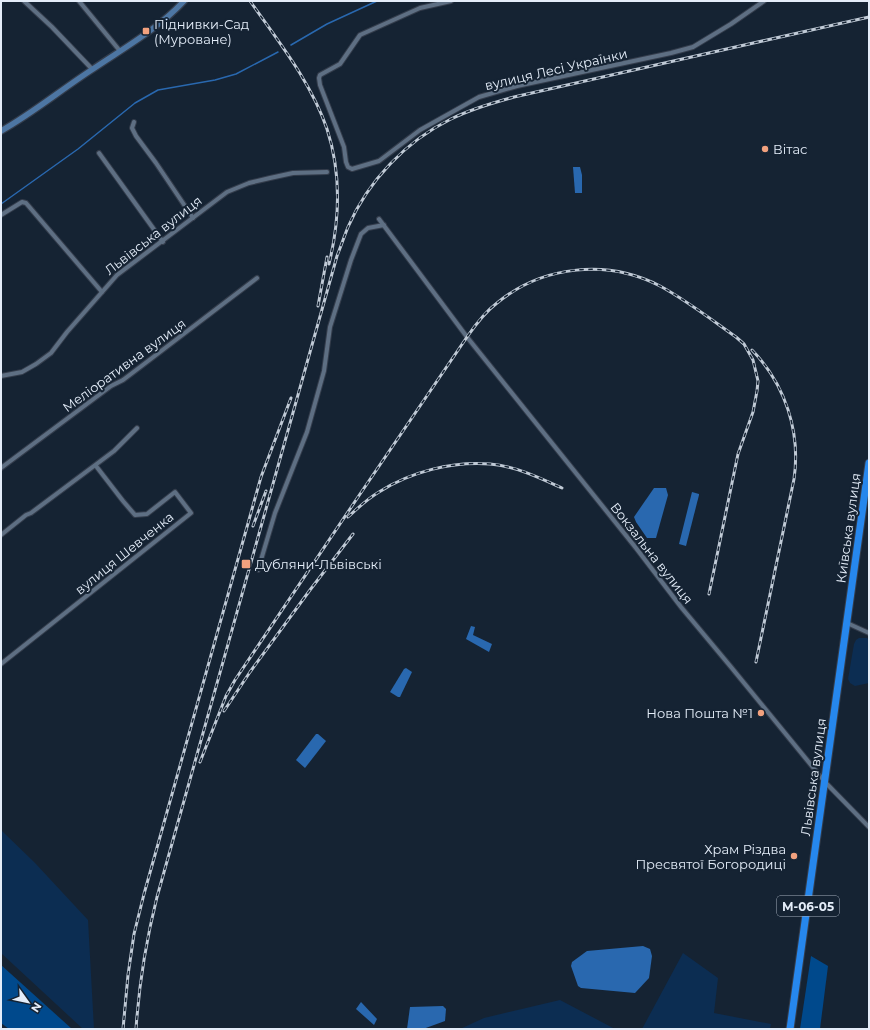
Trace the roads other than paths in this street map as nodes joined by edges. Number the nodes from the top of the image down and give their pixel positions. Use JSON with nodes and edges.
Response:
{"nodes":[{"id":1,"x":24,"y":1,"type":"edge"},
{"id":2,"x":79,"y":1,"type":"edge"},
{"id":3,"x":184,"y":1,"type":"edge"},
{"id":4,"x":451,"y":1,"type":"edge"},
{"id":5,"x":764,"y":1,"type":"edge"},
{"id":6,"x":120,"y":51,"type":"junction"},
{"id":7,"x":92,"y":69,"type":"junction"},
{"id":8,"x":134,"y":122,"type":"dead end"},
{"id":9,"x":1,"y":131,"type":"edge"},
{"id":10,"x":99,"y":153,"type":"dead end"},
{"id":11,"x":327,"y":172,"type":"dead end"},
{"id":12,"x":1,"y":215,"type":"edge"},
{"id":13,"x":193,"y":218,"type":"junction"},
{"id":14,"x":379,"y":219,"type":"dead end"},
{"id":15,"x":384,"y":226,"type":"junction"},
{"id":16,"x":163,"y":242,"type":"junction"},
{"id":17,"x":257,"y":278,"type":"dead end"},
{"id":18,"x":102,"y":292,"type":"junction"},
{"id":19,"x":1,"y":376,"type":"edge"},
{"id":20,"x":137,"y":428,"type":"dead end"},
{"id":21,"x":869,"y":462,"type":"edge"},
{"id":22,"x":96,"y":466,"type":"junction"},
{"id":23,"x":1,"y":468,"type":"edge"},
{"id":24,"x":1,"y":535,"type":"edge"},
{"id":25,"x":258,"y":570,"type":"dead end"},
{"id":26,"x":850,"y":598,"type":"joint"},
{"id":27,"x":847,"y":623,"type":"junction"},
{"id":28,"x":869,"y":633,"type":"edge"},
{"id":29,"x":1,"y":664,"type":"edge"},
{"id":30,"x":825,"y":782,"type":"junction"},
{"id":31,"x":869,"y":827,"type":"edge"},
{"id":32,"x":790,"y":1029,"type":"edge"}],
"edges":[{"from":1,"to":7,"type":"street"},
{"from":2,"to":6,"type":"street"},
{"from":3,"to":6,"type":"street"},
{"from":4,"to":5,"type":"street","name":"вулиця Лесі Українки"},
{"from":6,"to":7,"type":"street"},
{"from":7,"to":9,"type":"street"},
{"from":8,"to":13,"type":"street"},
{"from":10,"to":16,"type":"street"},
{"from":11,"to":13,"type":"street","name":"Львівська вулиця"},
{"from":12,"to":18,"type":"street"},
{"from":13,"to":16,"type":"street","name":"Львівська вулиця"},
{"from":14,"to":15,"type":"street"},
{"from":15,"to":25,"type":"street"},
{"from":15,"to":30,"type":"street","name":"Вокзальна вулиця"},
{"from":16,"to":18,"type":"street","name":"Львівська вулиця"},
{"from":17,"to":23,"type":"street","name":"Меліоративна вулиця"},
{"from":18,"to":19,"type":"street","name":"Львівська вулиця"},
{"from":20,"to":22,"type":"street"},
{"from":21,"to":26,"type":"highway","name":"Київська вулиця","number":"М-06-05"},
{"from":22,"to":24,"type":"street"},
{"from":22,"to":29,"type":"street","name":"вулиця Шевченка"},
{"from":26,"to":27,"type":"highway","name":"Львівська вулиця","number":"М-06-05"},
{"from":27,"to":28,"type":"street"},
{"from":27,"to":30,"type":"highway","name":"Львівська вулиця","number":"М-06-05"},
{"from":30,"to":31,"type":"street","name":"Вокзальна вулиця"},
{"from":30,"to":32,"type":"highway","name":"Львівська вулиця","number":"М-06-05"}]}
